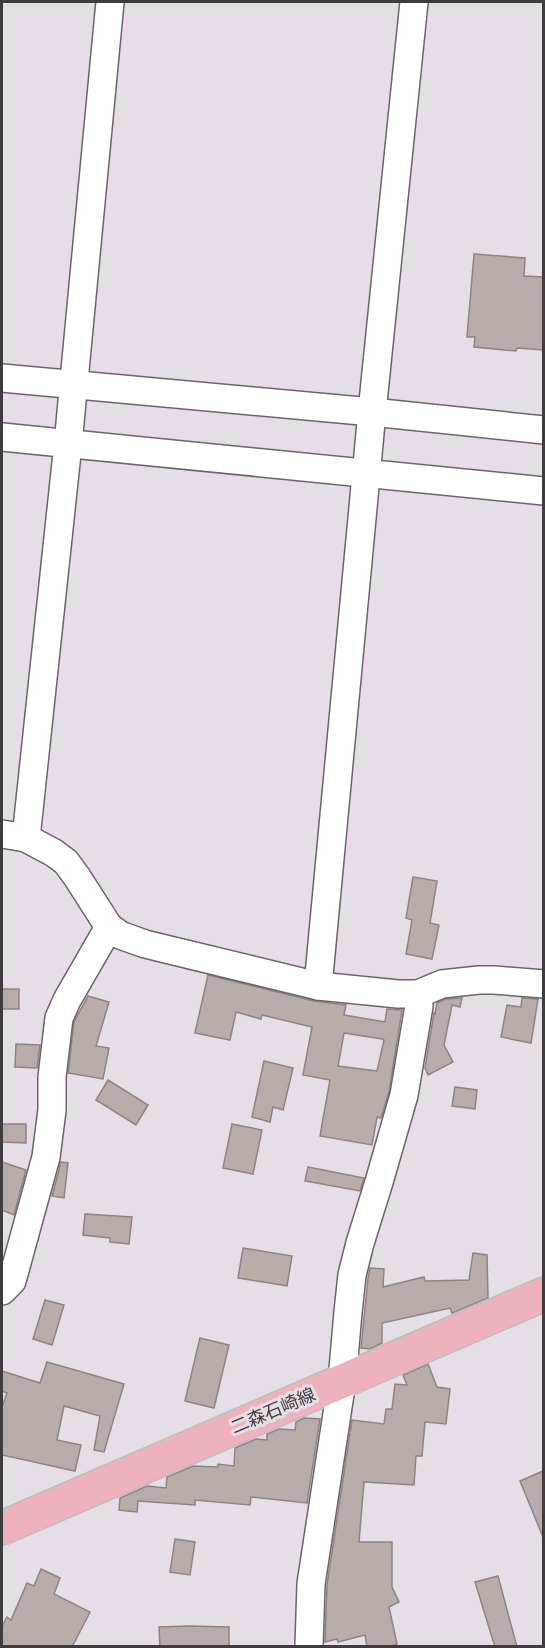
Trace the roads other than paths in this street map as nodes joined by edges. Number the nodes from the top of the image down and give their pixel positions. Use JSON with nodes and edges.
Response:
{"nodes":[{"id":1,"x":110,"y":2,"type":"edge"},
{"id":2,"x":414,"y":2,"type":"edge"},
{"id":3,"x":2,"y":378,"type":"edge"},
{"id":4,"x":73,"y":385,"type":"junction"},
{"id":5,"x":372,"y":412,"type":"junction"},
{"id":6,"x":543,"y":430,"type":"edge"},
{"id":7,"x":2,"y":437,"type":"edge"},
{"id":8,"x":68,"y":444,"type":"junction"},
{"id":9,"x":366,"y":473,"type":"junction"},
{"id":10,"x":543,"y":491,"type":"edge"},
{"id":11,"x":14,"y":836,"type":"edge"},
{"id":12,"x":109,"y":927,"type":"junction"},
{"id":13,"x":543,"y":984,"type":"edge"},
{"id":14,"x":318,"y":986,"type":"junction"},
{"id":15,"x":418,"y":994,"type":"junction"},
{"id":16,"x":2,"y":1291,"type":"edge"},
{"id":17,"x":543,"y":1294,"type":"edge"},
{"id":18,"x":342,"y":1381,"type":"junction"},
{"id":19,"x":2,"y":1528,"type":"edge"},
{"id":20,"x":309,"y":1647,"type":"edge"}],
"edges":[{"from":1,"to":4,"type":"street"},
{"from":2,"to":5,"type":"street"},
{"from":3,"to":4,"type":"street"},
{"from":4,"to":5,"type":"street"},
{"from":4,"to":8,"type":"street"},
{"from":5,"to":6,"type":"street"},
{"from":5,"to":9,"type":"street"},
{"from":7,"to":8,"type":"street"},
{"from":8,"to":9,"type":"street"},
{"from":8,"to":11,"type":"street"},
{"from":9,"to":10,"type":"street"},
{"from":9,"to":14,"type":"street"},
{"from":11,"to":12,"type":"street"},
{"from":12,"to":14,"type":"street"},
{"from":12,"to":16,"type":"street"},
{"from":13,"to":15,"type":"street"},
{"from":14,"to":15,"type":"street"},
{"from":15,"to":18,"type":"street"},
{"from":17,"to":18,"type":"main road","name":"二森石崎線"},
{"from":18,"to":19,"type":"main road","name":"二森石崎線"},
{"from":18,"to":20,"type":"street"}]}
